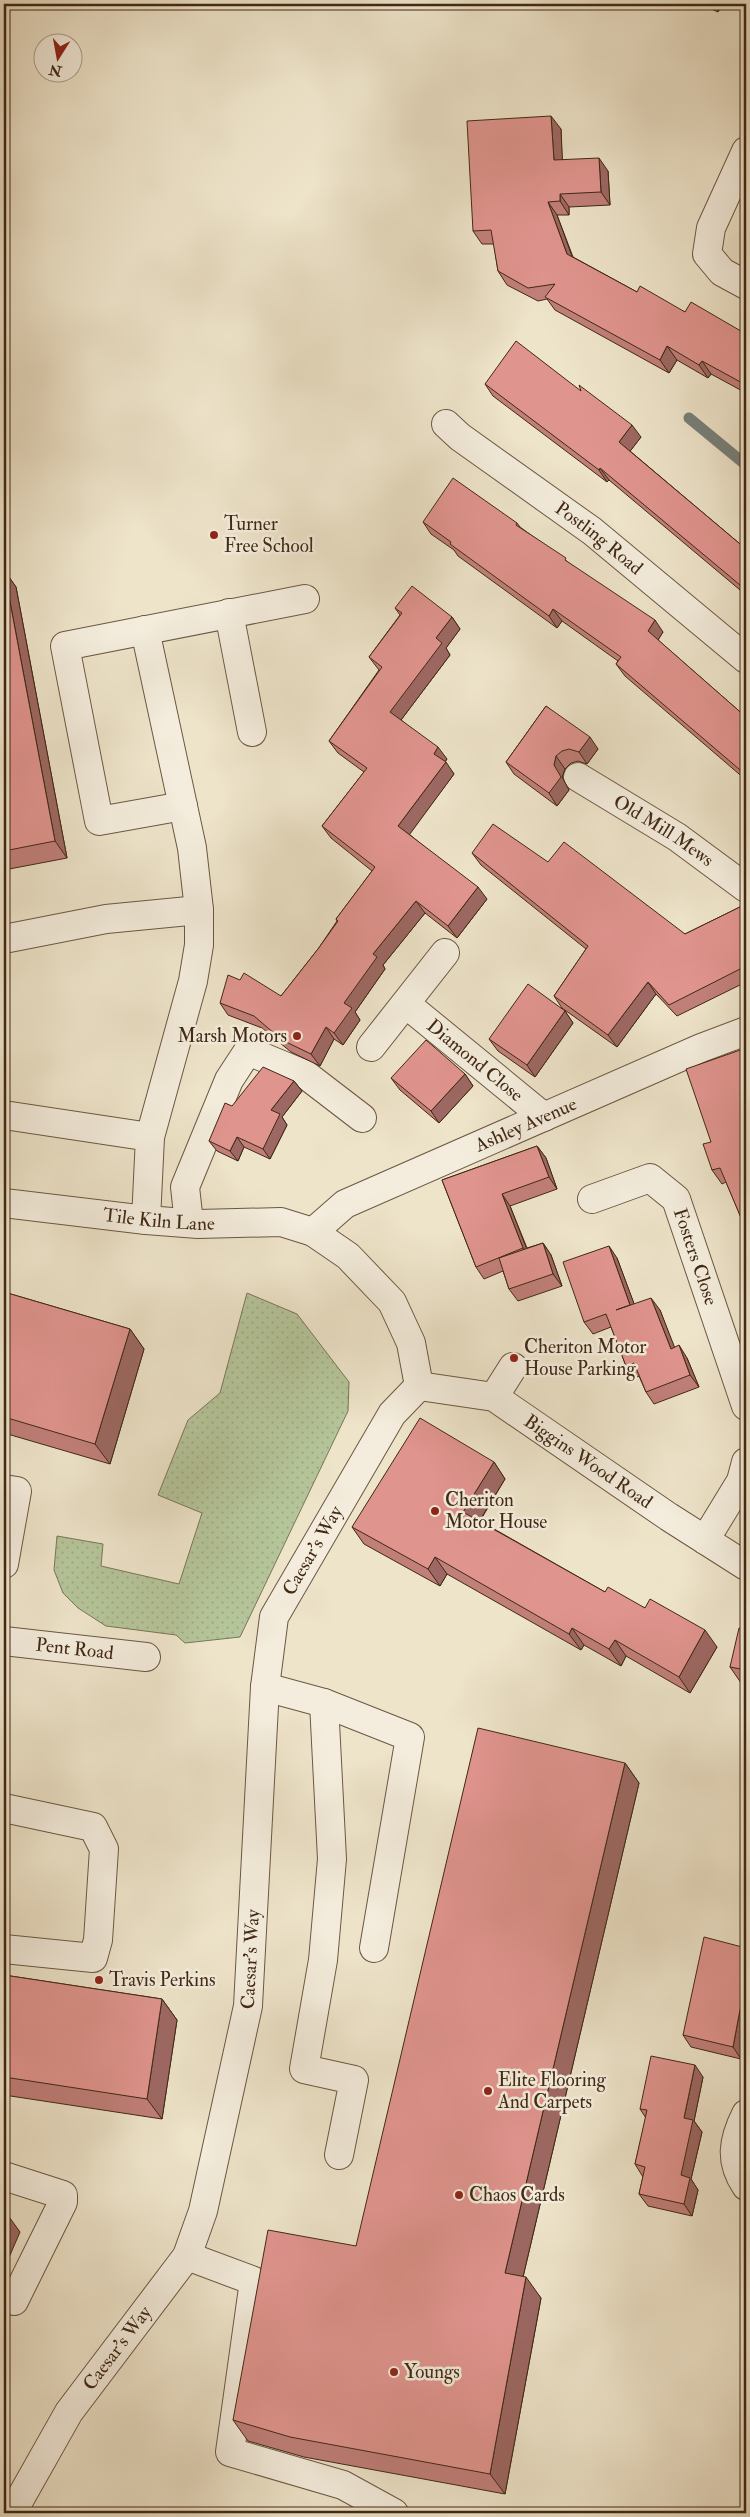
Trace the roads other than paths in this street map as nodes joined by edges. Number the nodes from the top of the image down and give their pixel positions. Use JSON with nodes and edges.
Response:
{"nodes":[{"id":1,"x":746,"y":151,"type":"edge"},
{"id":2,"x":746,"y":285,"type":"edge"},
{"id":3,"x":446,"y":424,"type":"dead end"},
{"id":4,"x":305,"y":599,"type":"dead end"},
{"id":5,"x":229,"y":614,"type":"junction"},
{"id":6,"x":145,"y":630,"type":"junction"},
{"id":7,"x":746,"y":659,"type":"edge"},
{"id":8,"x":252,"y":732,"type":"dead end"},
{"id":9,"x":578,"y":778,"type":"dead end"},
{"id":10,"x":183,"y":806,"type":"junction"},
{"id":11,"x":746,"y":888,"type":"edge"},
{"id":12,"x":199,"y":910,"type":"junction"},
{"id":13,"x":4,"y":939,"type":"edge"},
{"id":14,"x":445,"y":953,"type":"dead end"},
{"id":15,"x":406,"y":1004,"type":"junction"},
{"id":16,"x":746,"y":1031,"type":"edge"},
{"id":17,"x":371,"y":1047,"type":"dead end"},
{"id":18,"x":4,"y":1115,"type":"edge"},
{"id":19,"x":544,"y":1117,"type":"junction"},
{"id":20,"x":362,"y":1118,"type":"dead end"},
{"id":21,"x":150,"y":1137,"type":"junction"},
{"id":22,"x":592,"y":1199,"type":"dead end"},
{"id":23,"x":4,"y":1203,"type":"edge"},
{"id":24,"x":146,"y":1220,"type":"junction"},
{"id":25,"x":189,"y":1223,"type":"junction"},
{"id":26,"x":313,"y":1232,"type":"junction"},
{"id":27,"x":739,"y":1360,"type":"edge"},
{"id":28,"x":513,"y":1366,"type":"dead end"},
{"id":29,"x":419,"y":1386,"type":"junction"},
{"id":30,"x":494,"y":1397,"type":"junction"},
{"id":31,"x":746,"y":1406,"type":"edge"},
{"id":32,"x":746,"y":1462,"type":"edge"},
{"id":33,"x":4,"y":1489,"type":"edge"},
{"id":34,"x":705,"y":1540,"type":"junction"},
{"id":35,"x":4,"y":1564,"type":"edge"},
{"id":36,"x":746,"y":1566,"type":"edge"},
{"id":37,"x":4,"y":1641,"type":"edge"},
{"id":38,"x":146,"y":1657,"type":"dead end"},
{"id":39,"x":265,"y":1687,"type":"junction"},
{"id":40,"x":324,"y":1703,"type":"junction"},
{"id":41,"x":4,"y":1808,"type":"edge"},
{"id":42,"x":374,"y":1948,"type":"dead end"},
{"id":43,"x":4,"y":1949,"type":"edge"},
{"id":44,"x":746,"y":2114,"type":"edge"},
{"id":45,"x":339,"y":2155,"type":"dead end"},
{"id":46,"x":4,"y":2176,"type":"edge"},
{"id":47,"x":746,"y":2186,"type":"edge"},
{"id":48,"x":187,"y":2256,"type":"junction"},
{"id":49,"x":14,"y":2301,"type":"dead end"},
{"id":50,"x":12,"y":2513,"type":"edge"},
{"id":51,"x":394,"y":2513,"type":"edge"}],
"edges":[{"from":1,"to":2,"type":"street"},
{"from":3,"to":7,"type":"street","name":"Postling Road"},
{"from":4,"to":5,"type":"street"},
{"from":5,"to":6,"type":"street"},
{"from":5,"to":8,"type":"street"},
{"from":6,"to":10,"type":"street"},
{"from":6,"to":10,"type":"street"},
{"from":9,"to":11,"type":"street","name":"Old Mill Mews"},
{"from":10,"to":12,"type":"street"},
{"from":12,"to":13,"type":"street"},
{"from":12,"to":21,"type":"street"},
{"from":14,"to":15,"type":"street"},
{"from":15,"to":17,"type":"street"},
{"from":15,"to":19,"type":"street","name":"Diamond Close"},
{"from":16,"to":19,"type":"street","name":"Ashley Avenue"},
{"from":18,"to":21,"type":"street"},
{"from":19,"to":26,"type":"street","name":"Ashley Avenue"},
{"from":20,"to":25,"type":"street"},
{"from":21,"to":24,"type":"street"},
{"from":22,"to":27,"type":"street","name":"Fosters Close"},
{"from":23,"to":24,"type":"street","name":"Tile Kiln Lane"},
{"from":24,"to":25,"type":"street","name":"Tile Kiln Lane"},
{"from":25,"to":26,"type":"street","name":"Tile Kiln Lane"},
{"from":26,"to":29,"type":"street","name":"Tile Kiln Lane"},
{"from":27,"to":31,"type":"street","name":"Fosters Close"},
{"from":28,"to":30,"type":"street"},
{"from":29,"to":30,"type":"street","name":"Biggins Wood Road"},
{"from":29,"to":39,"type":"street","name":"Caesar's Way"},
{"from":30,"to":34,"type":"street","name":"Biggins Wood Road"},
{"from":32,"to":34,"type":"street"},
{"from":33,"to":35,"type":"street"},
{"from":34,"to":36,"type":"street","name":"Biggins Wood Road"},
{"from":37,"to":38,"type":"street","name":"Pent Road"},
{"from":39,"to":40,"type":"street"},
{"from":39,"to":48,"type":"street","name":"Caesar's Way"},
{"from":40,"to":42,"type":"street"},
{"from":40,"to":45,"type":"street"},
{"from":41,"to":43,"type":"street"},
{"from":44,"to":47,"type":"street"},
{"from":46,"to":49,"type":"street"},
{"from":48,"to":50,"type":"street","name":"Caesar's Way"},
{"from":48,"to":51,"type":"street"}]}
